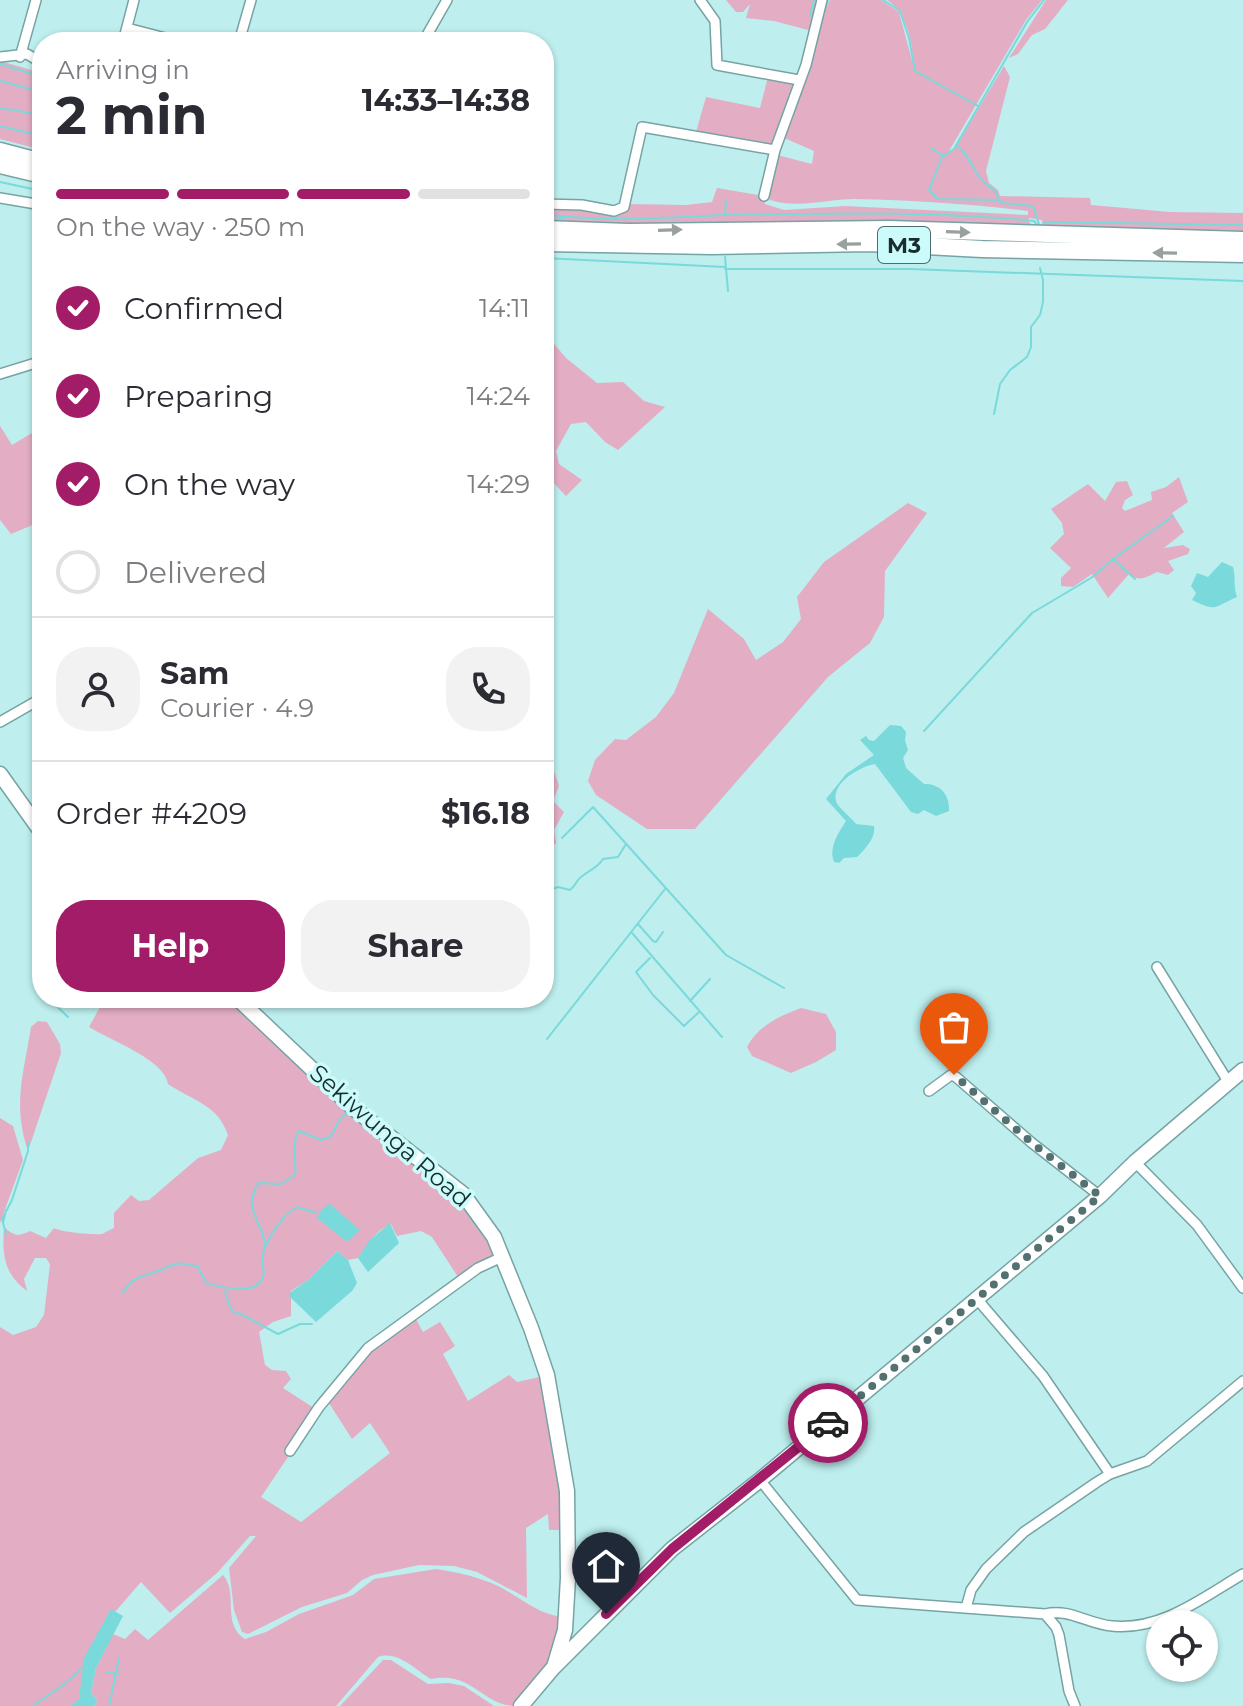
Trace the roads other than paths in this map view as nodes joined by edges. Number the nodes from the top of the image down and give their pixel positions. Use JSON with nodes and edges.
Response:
{"nodes":[{"id":1,"x":36,"y":0,"type":"edge"},
{"id":2,"x":134,"y":0,"type":"edge"},
{"id":3,"x":251,"y":0,"type":"edge"},
{"id":4,"x":447,"y":0,"type":"edge"},
{"id":5,"x":700,"y":0,"type":"edge"},
{"id":6,"x":822,"y":0,"type":"edge"},
{"id":7,"x":127,"y":28,"type":"junction"},
{"id":8,"x":126,"y":32,"type":"edge"},
{"id":9,"x":142,"y":32,"type":"edge"},
{"id":10,"x":242,"y":32,"type":"edge"},
{"id":11,"x":429,"y":32,"type":"edge"},
{"id":12,"x":0,"y":57,"type":"edge"},
{"id":13,"x":20,"y":57,"type":"junction"},
{"id":14,"x":32,"y":57,"type":"edge"},
{"id":15,"x":799,"y":80,"type":"junction"},
{"id":16,"x":775,"y":150,"type":"junction"},
{"id":17,"x":0,"y":151,"type":"edge"},
{"id":18,"x":32,"y":159,"type":"edge"},
{"id":19,"x":0,"y":165,"type":"edge"},
{"id":20,"x":32,"y":173,"type":"edge"},
{"id":21,"x":764,"y":196,"type":"dead end"},
{"id":22,"x":0,"y":198,"type":"edge"},
{"id":23,"x":32,"y":203,"type":"edge"},
{"id":24,"x":554,"y":204,"type":"edge"},
{"id":25,"x":554,"y":229,"type":"edge"},
{"id":26,"x":1243,"y":240,"type":"edge"},
{"id":27,"x":554,"y":243,"type":"edge"},
{"id":28,"x":1243,"y":254,"type":"edge"},
{"id":29,"x":32,"y":364,"type":"edge"},
{"id":30,"x":0,"y":374,"type":"edge"},
{"id":31,"x":32,"y":704,"type":"edge"},
{"id":32,"x":0,"y":722,"type":"edge"},
{"id":33,"x":0,"y":774,"type":"edge"},
{"id":34,"x":32,"y":819,"type":"edge"},
{"id":35,"x":1157,"y":967,"type":"dead end"},
{"id":36,"x":248,"y":1008,"type":"edge"},
{"id":37,"x":1243,"y":1070,"type":"edge"},
{"id":38,"x":1229,"y":1083,"type":"junction"},
{"id":39,"x":929,"y":1091,"type":"dead end"},
{"id":40,"x":1135,"y":1162,"type":"junction"},
{"id":41,"x":1100,"y":1196,"type":"junction"},
{"id":42,"x":502,"y":1257,"type":"junction"},
{"id":43,"x":1243,"y":1288,"type":"edge"},
{"id":44,"x":977,"y":1299,"type":"junction"},
{"id":45,"x":1243,"y":1381,"type":"edge"},
{"id":46,"x":290,"y":1451,"type":"dead end"},
{"id":47,"x":1110,"y":1474,"type":"junction"},
{"id":48,"x":760,"y":1480,"type":"junction"},
{"id":49,"x":1243,"y":1574,"type":"edge"},
{"id":50,"x":966,"y":1608,"type":"junction"},
{"id":51,"x":1045,"y":1614,"type":"junction"},
{"id":52,"x":565,"y":1622,"type":"junction"},
{"id":53,"x":592,"y":1629,"type":"junction"},
{"id":54,"x":553,"y":1668,"type":"junction"},
{"id":55,"x":521,"y":1706,"type":"edge"},
{"id":56,"x":1075,"y":1706,"type":"edge"}],
"edges":[{"from":1,"to":13,"type":"street"},
{"from":2,"to":7,"type":"street"},
{"from":3,"to":10,"type":"street"},
{"from":4,"to":11,"type":"street"},
{"from":5,"to":15,"type":"street"},
{"from":6,"to":15,"type":"street"},
{"from":7,"to":8,"type":"street"},
{"from":7,"to":9,"type":"street"},
{"from":12,"to":13,"type":"street"},
{"from":13,"to":14,"type":"street"},
{"from":15,"to":16,"type":"street"},
{"from":16,"to":21,"type":"street"},
{"from":16,"to":24,"type":"street"},
{"from":17,"to":18,"type":"highway"},
{"from":19,"to":20,"type":"highway"},
{"from":22,"to":23,"type":"street"},
{"from":25,"to":26,"type":"highway","number":"M3","one_way":true},
{"from":28,"to":27,"type":"highway","number":"M3","one_way":true},
{"from":29,"to":30,"type":"street"},
{"from":31,"to":32,"type":"street"},
{"from":33,"to":34,"type":"main road"},
{"from":35,"to":38,"type":"street"},
{"from":36,"to":42,"type":"main road","name":"Sekiwunga Road"},
{"from":37,"to":38,"type":"main road"},
{"from":38,"to":40,"type":"main road"},
{"from":39,"to":41,"type":"street"},
{"from":40,"to":41,"type":"main road"},
{"from":40,"to":43,"type":"street"},
{"from":41,"to":44,"type":"main road"},
{"from":42,"to":46,"type":"street"},
{"from":42,"to":52,"type":"main road","name":"Sekiwunga Road"},
{"from":44,"to":47,"type":"street"},
{"from":44,"to":48,"type":"main road"},
{"from":45,"to":47,"type":"street"},
{"from":47,"to":50,"type":"street"},
{"from":48,"to":50,"type":"street"},
{"from":48,"to":53,"type":"main road"},
{"from":49,"to":51,"type":"street"},
{"from":50,"to":51,"type":"street"},
{"from":51,"to":56,"type":"street"},
{"from":52,"to":53,"type":"main road"},
{"from":52,"to":54,"type":"main road","name":"Sekiwunga Road"},
{"from":53,"to":54,"type":"main road"},
{"from":54,"to":55,"type":"main road"}]}
